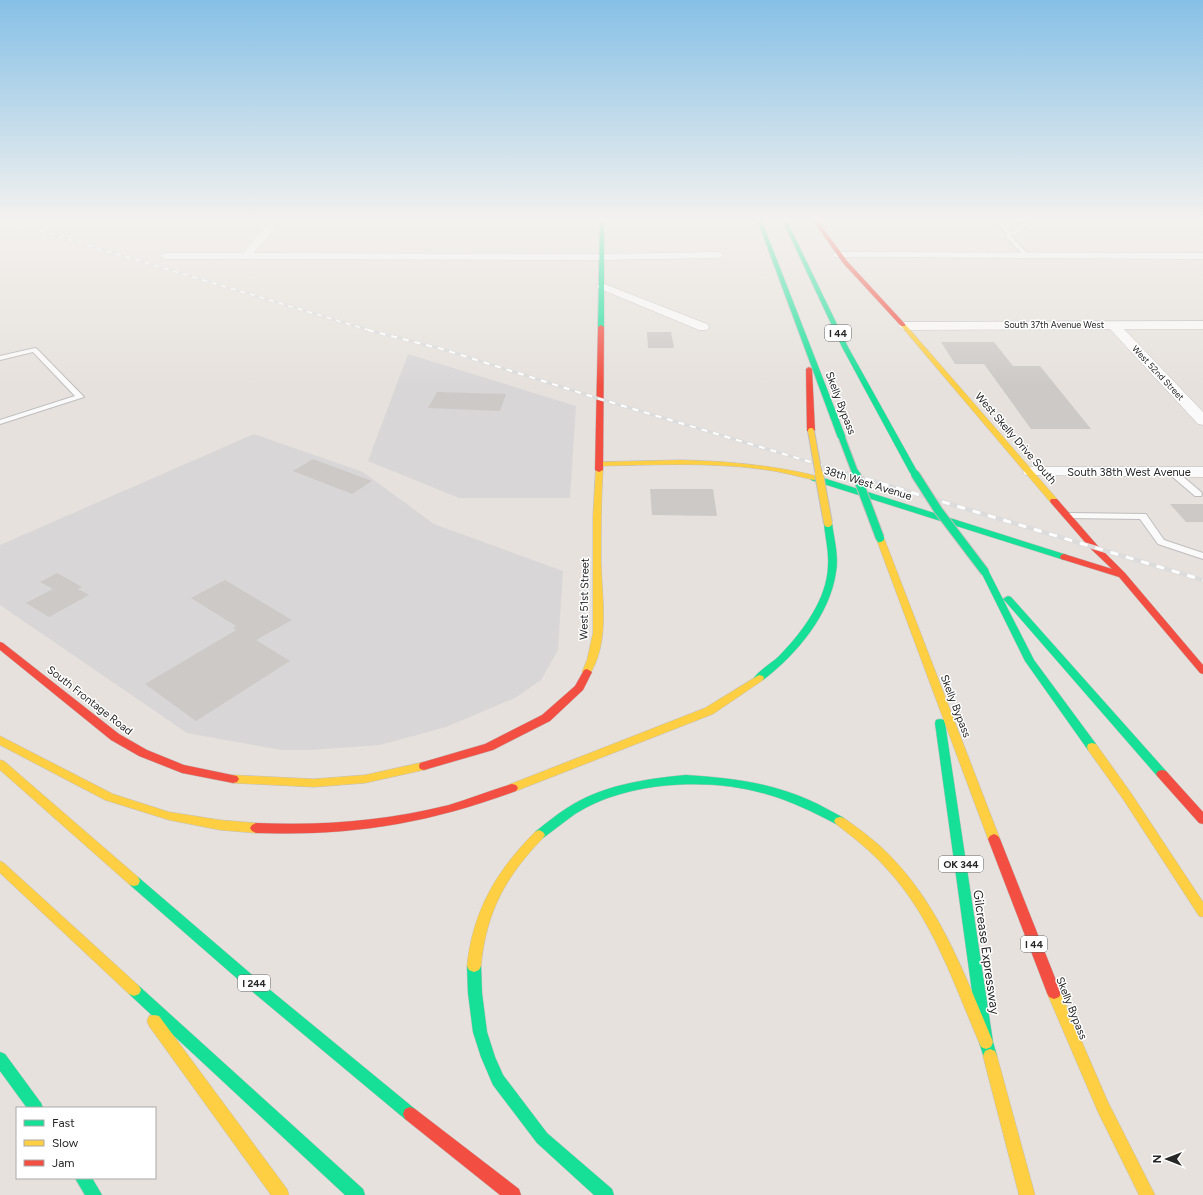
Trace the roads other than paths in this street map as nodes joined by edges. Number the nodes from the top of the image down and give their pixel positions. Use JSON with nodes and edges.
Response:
{"nodes":[{"id":1,"x":601,"y":275,"type":"edge"},
{"id":2,"x":780,"y":275,"type":"edge"},
{"id":3,"x":811,"y":275,"type":"edge"},
{"id":4,"x":856,"y":275,"type":"edge"},
{"id":5,"x":602,"y":286,"type":"junction"},
{"id":6,"x":1113,"y":325,"type":"junction"},
{"id":7,"x":1203,"y":325,"type":"edge"},
{"id":8,"x":703,"y":326,"type":"dead end"},
{"id":9,"x":904,"y":326,"type":"junction"},
{"id":10,"x":809,"y":352,"type":"junction"},
{"id":11,"x":0,"y":358,"type":"edge"},
{"id":12,"x":1203,"y":421,"type":"edge"},
{"id":13,"x":0,"y":422,"type":"edge"},
{"id":14,"x":599,"y":464,"type":"junction"},
{"id":15,"x":1031,"y":472,"type":"junction"},
{"id":16,"x":1171,"y":472,"type":"junction"},
{"id":17,"x":1203,"y":472,"type":"edge"},
{"id":18,"x":1198,"y":494,"type":"dead end"},
{"id":19,"x":1068,"y":516,"type":"junction"},
{"id":20,"x":1203,"y":556,"type":"edge"},
{"id":21,"x":985,"y":572,"type":"junction"},
{"id":22,"x":1122,"y":575,"type":"junction"},
{"id":23,"x":0,"y":645,"type":"edge"},
{"id":24,"x":1203,"y":671,"type":"edge"},
{"id":25,"x":935,"y":686,"type":"junction"},
{"id":26,"x":0,"y":740,"type":"edge"},
{"id":27,"x":0,"y":764,"type":"edge"},
{"id":28,"x":314,"y":783,"type":"joint"},
{"id":29,"x":1203,"y":820,"type":"edge"},
{"id":30,"x":0,"y":866,"type":"edge"},
{"id":31,"x":1203,"y":912,"type":"edge"},
{"id":32,"x":125,"y":981,"type":"junction"},
{"id":33,"x":986,"y":1042,"type":"junction"},
{"id":34,"x":0,"y":1059,"type":"edge"},
{"id":35,"x":35,"y":1107,"type":"edge"},
{"id":36,"x":84,"y":1179,"type":"edge"},
{"id":37,"x":94,"y":1195,"type":"edge"},
{"id":38,"x":281,"y":1195,"type":"edge"},
{"id":39,"x":357,"y":1195,"type":"edge"},
{"id":40,"x":513,"y":1195,"type":"edge"},
{"id":41,"x":606,"y":1195,"type":"edge"},
{"id":42,"x":1027,"y":1195,"type":"edge"},
{"id":43,"x":1146,"y":1195,"type":"edge"}],
"edges":[{"from":1,"to":5,"type":"main road","name":"West 51st Street"},
{"from":2,"to":10,"type":"main road","name":"Skelly Bypass","number":"I 44"},
{"from":3,"to":21,"type":"main road","number":"I 44","bridge":true},
{"from":4,"to":9,"type":"main road","name":"West Skelly Drive South"},
{"from":5,"to":8,"type":"street"},
{"from":5,"to":14,"type":"main road","name":"West 51st Street"},
{"from":6,"to":7,"type":"street","name":"South 37th Avenue West"},
{"from":6,"to":9,"type":"street","name":"South 37th Avenue West"},
{"from":6,"to":12,"type":"street","name":"West 52nd Street"},
{"from":9,"to":15,"type":"main road","name":"West Skelly Drive South"},
{"from":10,"to":25,"type":"main road","name":"Skelly Bypass","number":"I 44","bridge":true},
{"from":10,"to":26,"type":"main road","bridge":true},
{"from":11,"to":13,"type":"lane"},
{"from":14,"to":22,"type":"main road","name":"38th West Avenue"},
{"from":14,"to":28,"type":"main road","name":"West 51st Street"},
{"from":15,"to":16,"type":"street","name":"South 38th West Avenue"},
{"from":15,"to":19,"type":"main road","name":"West Skelly Drive South"},
{"from":16,"to":17,"type":"street","name":"South 38th West Avenue"},
{"from":16,"to":18,"type":"lane"},
{"from":19,"to":20,"type":"lane"},
{"from":19,"to":22,"type":"main road","name":"West Skelly Drive South"},
{"from":21,"to":29,"type":"main road","number":"I 44"},
{"from":21,"to":31,"type":"main road"},
{"from":22,"to":24,"type":"main road","name":"West Skelly Drive South"},
{"from":23,"to":28,"type":"main road","name":"South Frontage Road"},
{"from":25,"to":33,"type":"main road","name":"Gilcrease Expressway","number":"OK 344"},
{"from":25,"to":43,"type":"main road","name":"Skelly Bypass","number":"I 44"},
{"from":27,"to":40,"type":"main road","number":"I 244"},
{"from":30,"to":32,"type":"main road"},
{"from":32,"to":38,"type":"main road"},
{"from":32,"to":39,"type":"main road"},
{"from":33,"to":41,"type":"main road"},
{"from":33,"to":42,"type":"main road","name":"Gilcrease Expressway","number":"OK 344"},
{"from":34,"to":35,"type":"main road"},
{"from":36,"to":37,"type":"main road"}]}
